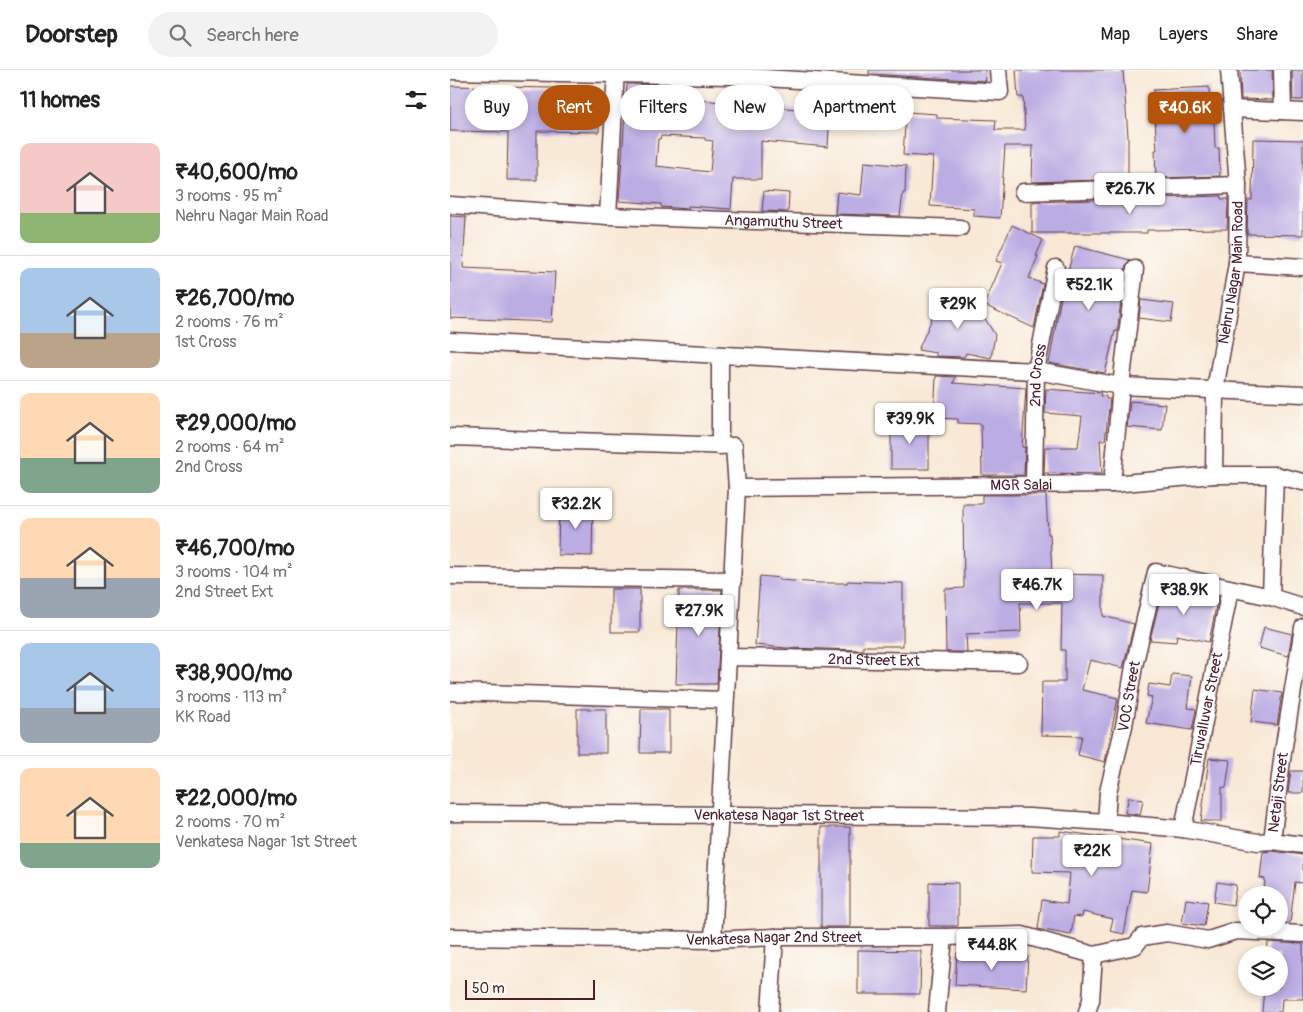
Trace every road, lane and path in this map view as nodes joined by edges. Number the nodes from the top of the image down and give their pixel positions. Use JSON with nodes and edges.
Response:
{"nodes":[{"id":1,"x":998,"y":70,"type":"edge"},
{"id":2,"x":1229,"y":70,"type":"edge"},
{"id":3,"x":1282,"y":70,"type":"edge"},
{"id":4,"x":450,"y":71,"type":"edge"},
{"id":5,"x":616,"y":72,"type":"edge"},
{"id":6,"x":730,"y":73,"type":"edge"},
{"id":7,"x":1232,"y":109,"type":"junction"},
{"id":8,"x":1283,"y":111,"type":"junction"},
{"id":9,"x":1303,"y":112,"type":"edge"},
{"id":10,"x":1238,"y":185,"type":"junction"},
{"id":11,"x":1024,"y":192,"type":"dead end"},
{"id":12,"x":450,"y":205,"type":"edge"},
{"id":13,"x":608,"y":216,"type":"junction"},
{"id":14,"x":960,"y":228,"type":"dead end"},
{"id":15,"x":1237,"y":263,"type":"junction"},
{"id":16,"x":1303,"y":267,"type":"edge"},
{"id":17,"x":1056,"y":268,"type":"dead end"},
{"id":18,"x":1136,"y":269,"type":"dead end"},
{"id":19,"x":450,"y":341,"type":"edge"},
{"id":20,"x":720,"y":355,"type":"junction"},
{"id":21,"x":1036,"y":371,"type":"junction"},
{"id":22,"x":1121,"y":386,"type":"junction"},
{"id":23,"x":1215,"y":390,"type":"junction"},
{"id":24,"x":1303,"y":394,"type":"edge"},
{"id":25,"x":450,"y":437,"type":"edge"},
{"id":26,"x":720,"y":446,"type":"junction"},
{"id":27,"x":1214,"y":475,"type":"junction"},
{"id":28,"x":1275,"y":475,"type":"junction"},
{"id":29,"x":1303,"y":482,"type":"edge"},
{"id":30,"x":1034,"y":484,"type":"junction"},
{"id":31,"x":1112,"y":484,"type":"junction"},
{"id":32,"x":737,"y":488,"type":"junction"},
{"id":33,"x":450,"y":576,"type":"edge"},
{"id":34,"x":732,"y":580,"type":"junction"},
{"id":35,"x":1230,"y":589,"type":"junction"},
{"id":36,"x":1272,"y":597,"type":"junction"},
{"id":37,"x":1303,"y":606,"type":"edge"},
{"id":38,"x":1303,"y":627,"type":"edge"},
{"id":39,"x":728,"y":657,"type":"junction"},
{"id":40,"x":1019,"y":663,"type":"dead end"},
{"id":41,"x":450,"y":692,"type":"edge"},
{"id":42,"x":725,"y":700,"type":"junction"},
{"id":43,"x":450,"y":812,"type":"edge"},
{"id":44,"x":720,"y":814,"type":"junction"},
{"id":45,"x":1106,"y":822,"type":"junction"},
{"id":46,"x":1183,"y":830,"type":"junction"},
{"id":47,"x":1272,"y":841,"type":"junction"},
{"id":48,"x":1303,"y":845,"type":"edge"},
{"id":49,"x":1303,"y":934,"type":"edge"},
{"id":50,"x":775,"y":936,"type":"junction"},
{"id":51,"x":450,"y":937,"type":"edge"},
{"id":52,"x":944,"y":937,"type":"junction"},
{"id":53,"x":713,"y":940,"type":"junction"},
{"id":54,"x":1094,"y":955,"type":"junction"},
{"id":55,"x":770,"y":1012,"type":"edge"},
{"id":56,"x":937,"y":1012,"type":"edge"},
{"id":57,"x":1087,"y":1012,"type":"edge"}],
"edges":[{"from":1,"to":6,"type":"street"},
{"from":2,"to":7,"type":"street","name":"Nehru Nagar Main Road"},
{"from":3,"to":8,"type":"street"},
{"from":4,"to":5,"type":"street"},
{"from":5,"to":6,"type":"street"},
{"from":5,"to":13,"type":"street"},
{"from":7,"to":8,"type":"street"},
{"from":7,"to":10,"type":"street","name":"Nehru Nagar Main Road"},
{"from":8,"to":9,"type":"street"},
{"from":10,"to":11,"type":"street"},
{"from":10,"to":15,"type":"street","name":"Nehru Nagar Main Road"},
{"from":12,"to":13,"type":"street","name":"Angamuthu Street"},
{"from":13,"to":14,"type":"street","name":"Angamuthu Street"},
{"from":15,"to":16,"type":"street"},
{"from":15,"to":23,"type":"street","name":"Nehru Nagar Main Road"},
{"from":17,"to":21,"type":"street","name":"2nd Cross"},
{"from":18,"to":22,"type":"street"},
{"from":19,"to":20,"type":"street"},
{"from":20,"to":21,"type":"street"},
{"from":20,"to":26,"type":"street"},
{"from":21,"to":22,"type":"street"},
{"from":21,"to":30,"type":"street","name":"2nd Cross"},
{"from":22,"to":23,"type":"street"},
{"from":22,"to":31,"type":"street"},
{"from":23,"to":24,"type":"street"},
{"from":23,"to":27,"type":"street","name":"Nehru Nagar Main Road"},
{"from":25,"to":26,"type":"street"},
{"from":26,"to":32,"type":"street"},
{"from":27,"to":28,"type":"street","name":"MGR Salai"},
{"from":27,"to":31,"type":"street","name":"MGR Salai"},
{"from":28,"to":29,"type":"street","name":"MGR Salai"},
{"from":28,"to":36,"type":"street"},
{"from":30,"to":31,"type":"street","name":"MGR Salai"},
{"from":30,"to":32,"type":"street","name":"MGR Salai"},
{"from":32,"to":34,"type":"street"},
{"from":33,"to":34,"type":"street"},
{"from":34,"to":39,"type":"street"},
{"from":35,"to":36,"type":"street"},
{"from":35,"to":45,"type":"street","name":"VOC Street"},
{"from":35,"to":46,"type":"street","name":"Tiruvalluvar Street"},
{"from":36,"to":37,"type":"street"},
{"from":38,"to":47,"type":"street","name":"Netaji Street"},
{"from":39,"to":40,"type":"street","name":"2nd Street Ext"},
{"from":39,"to":42,"type":"street"},
{"from":41,"to":42,"type":"street"},
{"from":42,"to":44,"type":"street"},
{"from":43,"to":44,"type":"street","name":"Venkatesa Nagar 1st Street"},
{"from":44,"to":45,"type":"street","name":"Venkatesa Nagar 1st Street"},
{"from":44,"to":53,"type":"street"},
{"from":45,"to":46,"type":"street","name":"Venkatesa Nagar 1st Street"},
{"from":46,"to":47,"type":"street","name":"Venkatesa Nagar 1st Street"},
{"from":47,"to":48,"type":"street","name":"Venkatesa Nagar 1st Street"},
{"from":49,"to":54,"type":"street"},
{"from":50,"to":52,"type":"street","name":"Venkatesa Nagar 2nd Street"},
{"from":50,"to":53,"type":"street","name":"Venkatesa Nagar 2nd Street"},
{"from":50,"to":55,"type":"street"},
{"from":51,"to":53,"type":"street","name":"Venkatesa Nagar 2nd Street"},
{"from":52,"to":54,"type":"street","name":"Venkatesa Nagar 2nd Street"},
{"from":52,"to":56,"type":"street"},
{"from":54,"to":57,"type":"street"}]}
